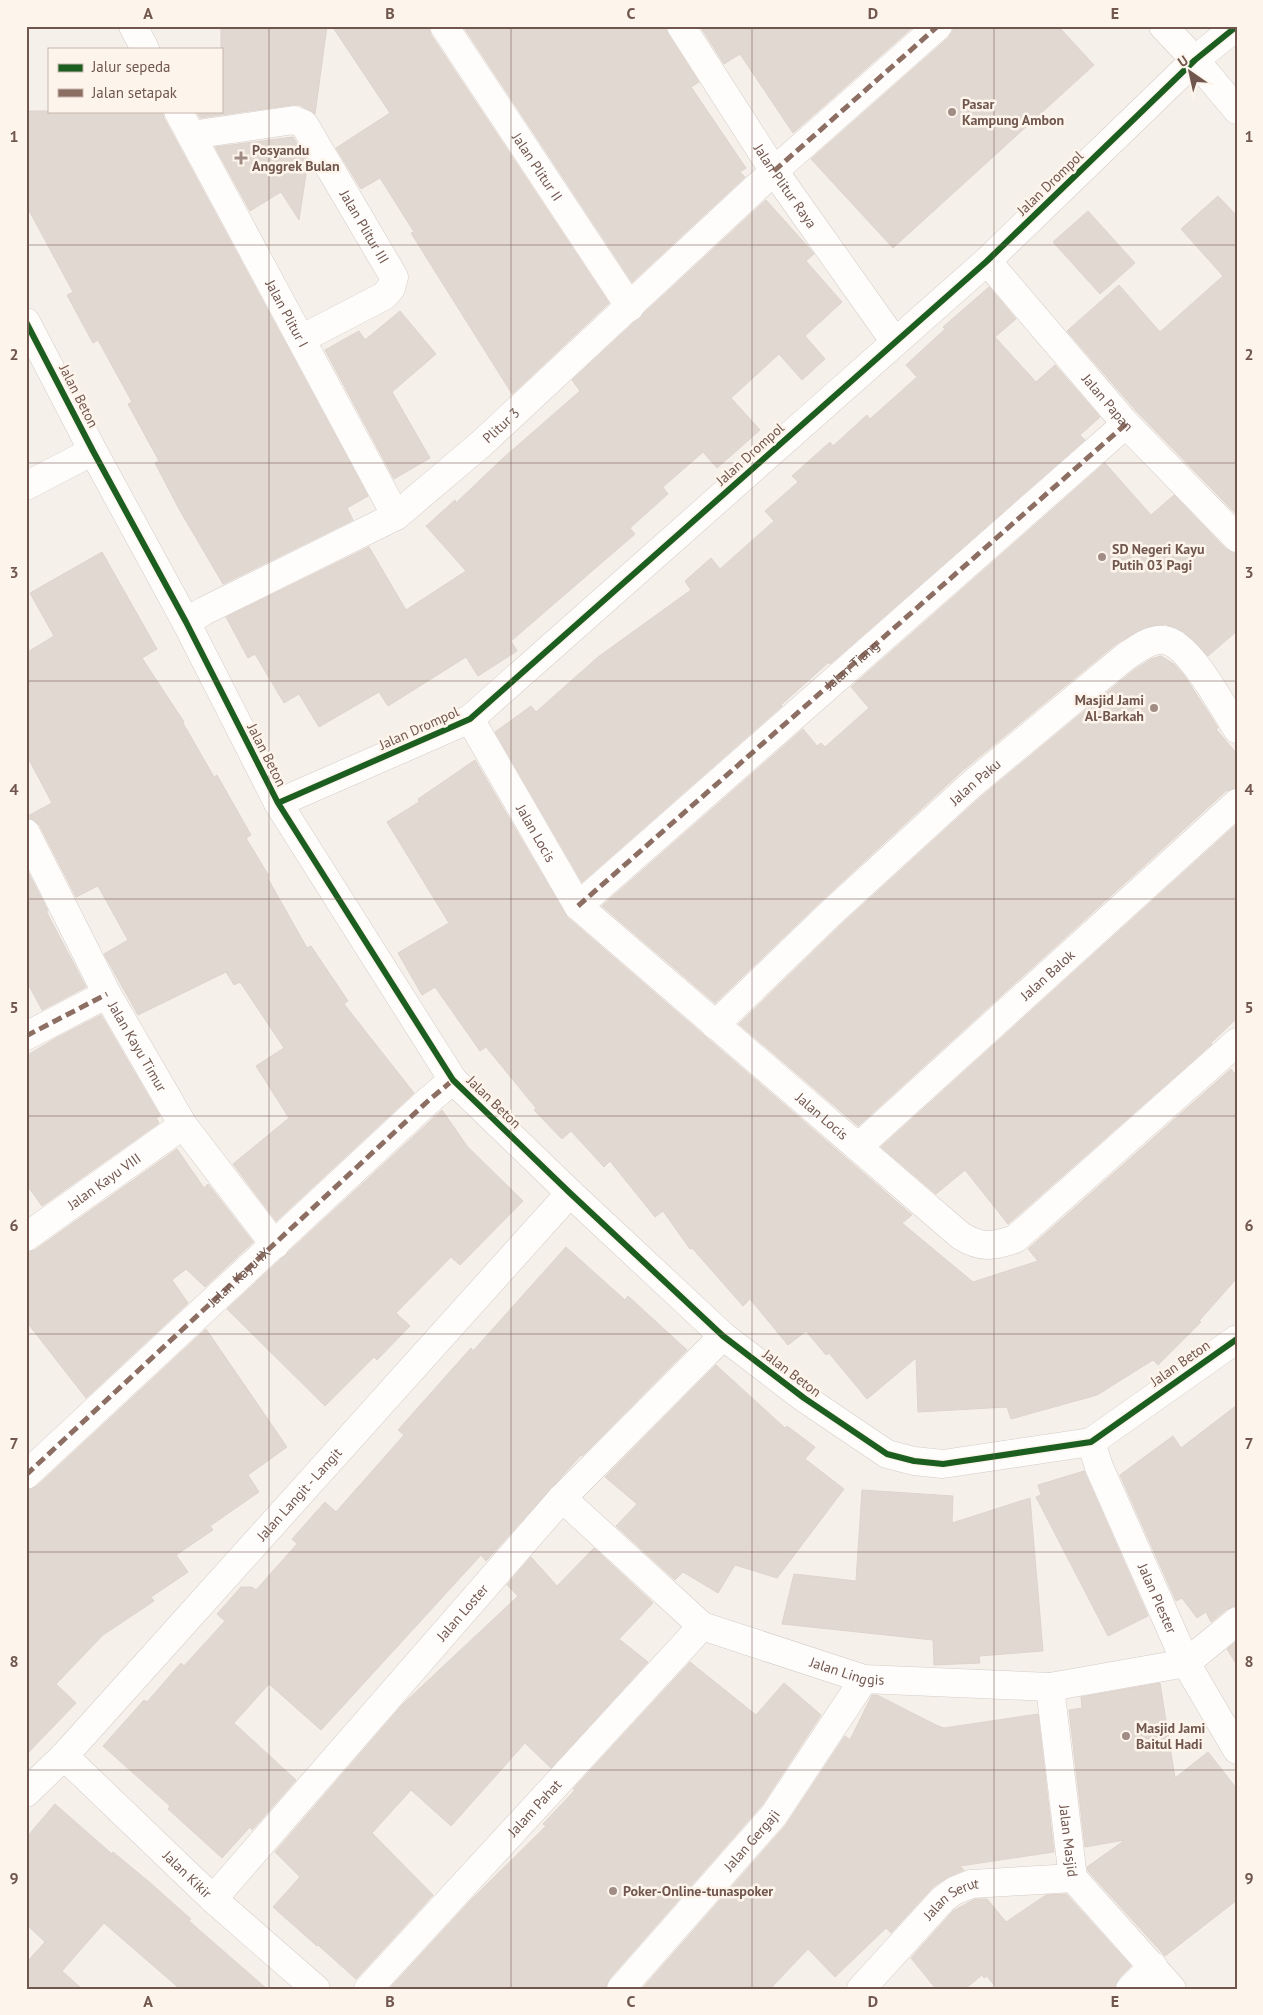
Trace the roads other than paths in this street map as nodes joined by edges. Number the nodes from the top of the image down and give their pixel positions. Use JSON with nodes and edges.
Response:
{"nodes":[{"id":1,"x":133,"y":26,"type":"edge"},
{"id":2,"x":444,"y":26,"type":"edge"},
{"id":3,"x":681,"y":26,"type":"edge"},
{"id":4,"x":937,"y":26,"type":"edge"},
{"id":5,"x":1163,"y":26,"type":"edge"},
{"id":6,"x":1236,"y":26,"type":"edge"},
{"id":7,"x":144,"y":48,"type":"edge"},
{"id":8,"x":1195,"y":60,"type":"junction"},
{"id":9,"x":1237,"y":110,"type":"edge"},
{"id":10,"x":179,"y":112,"type":"edge"},
{"id":11,"x":191,"y":135,"type":"junction"},
{"id":12,"x":774,"y":171,"type":"junction"},
{"id":13,"x":987,"y":261,"type":"junction"},
{"id":14,"x":630,"y":307,"type":"junction"},
{"id":15,"x":26,"y":322,"type":"edge"},
{"id":16,"x":301,"y":339,"type":"junction"},
{"id":17,"x":895,"y":342,"type":"junction"},
{"id":18,"x":1126,"y":424,"type":"junction"},
{"id":19,"x":93,"y":451,"type":"junction"},
{"id":20,"x":26,"y":486,"type":"edge"},
{"id":21,"x":396,"y":516,"type":"junction"},
{"id":22,"x":1237,"y":538,"type":"edge"},
{"id":23,"x":186,"y":622,"type":"junction"},
{"id":24,"x":470,"y":719,"type":"junction"},
{"id":25,"x":1237,"y":729,"type":"edge"},
{"id":26,"x":1237,"y":802,"type":"edge"},
{"id":27,"x":278,"y":803,"type":"junction"},
{"id":28,"x":26,"y":833,"type":"edge"},
{"id":29,"x":578,"y":906,"type":"junction"},
{"id":30,"x":107,"y":994,"type":"junction"},
{"id":31,"x":715,"y":1025,"type":"junction"},
{"id":32,"x":26,"y":1036,"type":"edge"},
{"id":33,"x":1237,"y":1042,"type":"edge"},
{"id":34,"x":454,"y":1080,"type":"junction"},
{"id":35,"x":183,"y":1125,"type":"junction"},
{"id":36,"x":858,"y":1147,"type":"junction"},
{"id":37,"x":570,"y":1193,"type":"junction"},
{"id":38,"x":26,"y":1237,"type":"edge"},
{"id":39,"x":275,"y":1245,"type":"junction"},
{"id":40,"x":723,"y":1336,"type":"junction"},
{"id":41,"x":1237,"y":1339,"type":"edge"},
{"id":42,"x":1090,"y":1442,"type":"junction"},
{"id":43,"x":26,"y":1475,"type":"edge"},
{"id":44,"x":562,"y":1498,"type":"junction"},
{"id":45,"x":1237,"y":1621,"type":"edge"},
{"id":46,"x":702,"y":1626,"type":"junction"},
{"id":47,"x":1186,"y":1663,"type":"junction"},
{"id":48,"x":864,"y":1679,"type":"junction"},
{"id":49,"x":1050,"y":1687,"type":"junction"},
{"id":50,"x":1237,"y":1750,"type":"edge"},
{"id":51,"x":64,"y":1756,"type":"junction"},
{"id":52,"x":29,"y":1785,"type":"edge"},
{"id":53,"x":1073,"y":1878,"type":"junction"},
{"id":54,"x":213,"y":1898,"type":"junction"},
{"id":55,"x":1154,"y":1966,"type":"junction"},
{"id":56,"x":316,"y":1989,"type":"edge"},
{"id":57,"x":368,"y":1989,"type":"edge"},
{"id":58,"x":621,"y":1989,"type":"edge"},
{"id":59,"x":861,"y":1989,"type":"edge"},
{"id":60,"x":1130,"y":1989,"type":"edge"},
{"id":61,"x":1172,"y":1989,"type":"edge"}],
"edges":[{"from":1,"to":7,"type":"street"},
{"from":2,"to":14,"type":"street","name":"Jalan Plitur II"},
{"from":3,"to":12,"type":"street","name":"Jalan Plitur Raya"},
{"from":4,"to":12,"type":"street","name":"Plitur 3"},
{"from":5,"to":8,"type":"street"},
{"from":6,"to":8,"type":"street","name":"Jalan Drompol"},
{"from":8,"to":9,"type":"street"},
{"from":8,"to":13,"type":"street","name":"Jalan Drompol"},
{"from":10,"to":11,"type":"street","name":"Jalan Plitur I"},
{"from":11,"to":16,"type":"street","name":"Jalan Plitur I"},
{"from":11,"to":16,"type":"street","name":"Jalan Plitur III"},
{"from":12,"to":14,"type":"street","name":"Plitur 3"},
{"from":12,"to":17,"type":"street","name":"Jalan Plitur Raya"},
{"from":13,"to":17,"type":"street","name":"Jalan Drompol"},
{"from":13,"to":18,"type":"street","name":"Jalan Papan"},
{"from":14,"to":21,"type":"street","name":"Plitur 3"},
{"from":15,"to":19,"type":"street","name":"Jalan Beton"},
{"from":16,"to":21,"type":"street","name":"Jalan Plitur I"},
{"from":17,"to":24,"type":"street","name":"Jalan Drompol"},
{"from":18,"to":22,"type":"street","name":"Jalan Papan"},
{"from":18,"to":29,"type":"street","name":"Jalan Tiang"},
{"from":19,"to":20,"type":"street"},
{"from":19,"to":23,"type":"street","name":"Jalan Beton"},
{"from":21,"to":23,"type":"street","name":"Plitur 3"},
{"from":23,"to":27,"type":"street","name":"Jalan Beton"},
{"from":24,"to":27,"type":"street","name":"Jalan Drompol"},
{"from":24,"to":29,"type":"street","name":"Jalan Locis"},
{"from":25,"to":31,"type":"street","name":"Jalan Paku"},
{"from":26,"to":36,"type":"street","name":"Jalan Balok"},
{"from":27,"to":34,"type":"street","name":"Jalan Beton"},
{"from":28,"to":30,"type":"street","name":"Jalan Kayu Timur"},
{"from":29,"to":31,"type":"street","name":"Jalan Locis"},
{"from":30,"to":32,"type":"street"},
{"from":30,"to":35,"type":"street","name":"Jalan Kayu Timur"},
{"from":31,"to":36,"type":"street","name":"Jalan Locis"},
{"from":33,"to":36,"type":"street","name":"Jalan Locis"},
{"from":34,"to":37,"type":"street","name":"Jalan Beton"},
{"from":34,"to":39,"type":"street","name":"Jalan Kayu IX"},
{"from":35,"to":38,"type":"street","name":"Jalan Kayu VIII"},
{"from":35,"to":39,"type":"street","name":"Jalan Kayu Timur"},
{"from":37,"to":40,"type":"street","name":"Jalan Beton"},
{"from":37,"to":51,"type":"street","name":"Jalan Langit - Langit"},
{"from":39,"to":43,"type":"street","name":"Jalan Kayu IX"},
{"from":40,"to":42,"type":"street","name":"Jalan Beton"},
{"from":40,"to":44,"type":"street","name":"Jalan Loster"},
{"from":41,"to":42,"type":"street","name":"Jalan Beton"},
{"from":42,"to":47,"type":"street","name":"Jalan Plester"},
{"from":44,"to":46,"type":"street","name":"Jalan Linggis"},
{"from":44,"to":54,"type":"street","name":"Jalan Loster"},
{"from":45,"to":47,"type":"street"},
{"from":46,"to":48,"type":"street","name":"Jalan Linggis"},
{"from":46,"to":57,"type":"street","name":"Jalam Pahat"},
{"from":47,"to":49,"type":"street","name":"Jalan Linggis"},
{"from":47,"to":50,"type":"street","name":"Jalan Plester"},
{"from":48,"to":49,"type":"street","name":"Jalan Linggis"},
{"from":48,"to":58,"type":"street","name":"Jalan Gergaji"},
{"from":49,"to":53,"type":"street","name":"Jalan Masjid"},
{"from":51,"to":52,"type":"street","name":"Jalan Langit - Langit"},
{"from":51,"to":54,"type":"street","name":"Jalan Kikir"},
{"from":53,"to":55,"type":"street","name":"Jalan Masjid"},
{"from":53,"to":59,"type":"street","name":"Jalan Serut"},
{"from":54,"to":56,"type":"street","name":"Jalan Kikir"},
{"from":55,"to":60,"type":"street"},
{"from":55,"to":61,"type":"street","name":"Jalan Masjid"}]}
